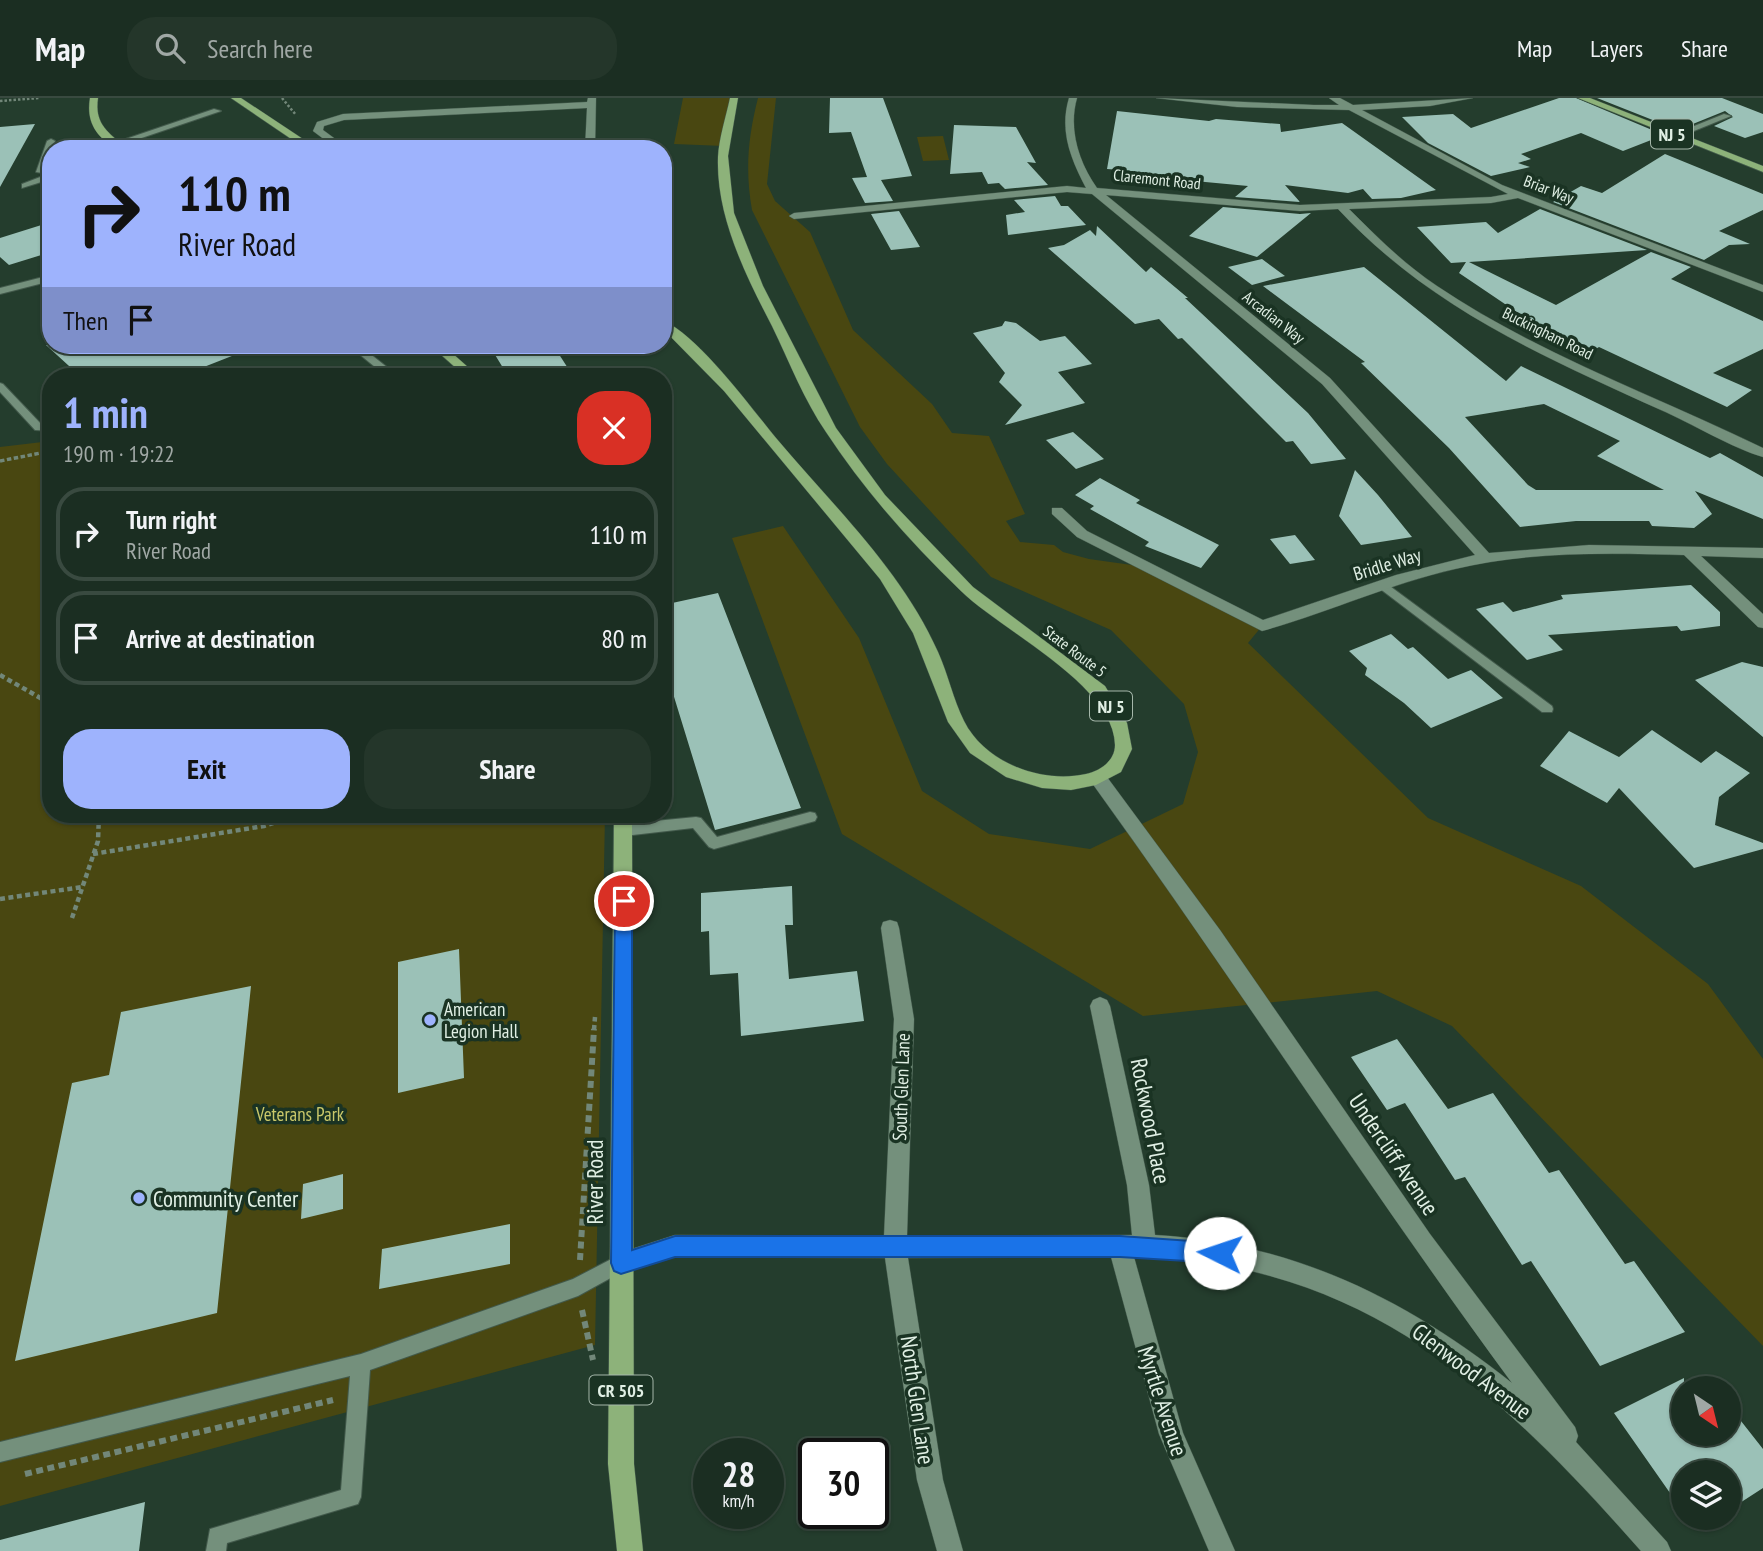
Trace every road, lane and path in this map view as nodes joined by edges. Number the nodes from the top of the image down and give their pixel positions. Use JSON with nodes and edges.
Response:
{"nodes":[{"id":1,"x":39,"y":98,"type":"edge"},
{"id":2,"x":94,"y":98,"type":"edge"},
{"id":3,"x":235,"y":98,"type":"edge"},
{"id":4,"x":282,"y":98,"type":"edge"},
{"id":5,"x":734,"y":98,"type":"edge"},
{"id":6,"x":1073,"y":98,"type":"edge"},
{"id":7,"x":1160,"y":98,"type":"edge"},
{"id":8,"x":1333,"y":98,"type":"edge"},
{"id":9,"x":1469,"y":98,"type":"edge"},
{"id":10,"x":1582,"y":98,"type":"edge"},
{"id":11,"x":0,"y":101,"type":"edge"},
{"id":12,"x":592,"y":102,"type":"edge"},
{"id":13,"x":1349,"y":108,"type":"junction"},
{"id":14,"x":217,"y":111,"type":"dead end"},
{"id":15,"x":297,"y":116,"type":"dead end"},
{"id":16,"x":1727,"y":116,"type":"dead end"},
{"id":17,"x":1676,"y":135,"type":"junction"},
{"id":18,"x":107,"y":140,"type":"edge"},
{"id":19,"x":130,"y":140,"type":"edge"},
{"id":20,"x":299,"y":140,"type":"edge"},
{"id":21,"x":331,"y":140,"type":"edge"},
{"id":22,"x":590,"y":140,"type":"edge"},
{"id":23,"x":1763,"y":169,"type":"edge"},
{"id":24,"x":1092,"y":189,"type":"junction"},
{"id":25,"x":1517,"y":195,"type":"junction"},
{"id":26,"x":1342,"y":208,"type":"junction"},
{"id":27,"x":794,"y":216,"type":"dead end"},
{"id":28,"x":42,"y":280,"type":"edge"},
{"id":29,"x":42,"y":287,"type":"edge"},
{"id":30,"x":1763,"y":289,"type":"edge"},
{"id":31,"x":0,"y":291,"type":"edge"},
{"id":32,"x":672,"y":331,"type":"edge"},
{"id":33,"x":365,"y":354,"type":"edge"},
{"id":34,"x":446,"y":354,"type":"edge"},
{"id":35,"x":382,"y":368,"type":"edge"},
{"id":36,"x":463,"y":368,"type":"edge"},
{"id":37,"x":0,"y":386,"type":"edge"},
{"id":38,"x":42,"y":428,"type":"edge"},
{"id":39,"x":42,"y":452,"type":"edge"},
{"id":40,"x":1763,"y":453,"type":"edge"},
{"id":41,"x":0,"y":461,"type":"edge"},
{"id":42,"x":1057,"y":511,"type":"dead end"},
{"id":43,"x":1688,"y":551,"type":"junction"},
{"id":44,"x":1763,"y":553,"type":"edge"},
{"id":45,"x":1485,"y":558,"type":"junction"},
{"id":46,"x":1383,"y":585,"type":"junction"},
{"id":47,"x":1763,"y":623,"type":"edge"},
{"id":48,"x":0,"y":675,"type":"edge"},
{"id":49,"x":42,"y":699,"type":"edge"},
{"id":50,"x":1547,"y":709,"type":"dead end"},
{"id":51,"x":1098,"y":778,"type":"junction"},
{"id":52,"x":810,"y":817,"type":"dead end"},
{"id":53,"x":672,"y":822,"type":"edge"},
{"id":54,"x":99,"y":823,"type":"edge"},
{"id":55,"x":273,"y":823,"type":"edge"},
{"id":56,"x":623,"y":823,"type":"edge"},
{"id":57,"x":93,"y":854,"type":"junction"},
{"id":58,"x":82,"y":887,"type":"junction"},
{"id":59,"x":0,"y":899,"type":"edge"},
{"id":60,"x":72,"y":918,"type":"dead end"},
{"id":61,"x":890,"y":928,"type":"dead end"},
{"id":62,"x":1100,"y":1006,"type":"dead end"},
{"id":63,"x":1120,"y":1246,"type":"junction"},
{"id":64,"x":895,"y":1247,"type":"junction"},
{"id":65,"x":1145,"y":1248,"type":"junction"},
{"id":66,"x":621,"y":1263,"type":"junction"},
{"id":67,"x":360,"y":1364,"type":"junction"},
{"id":68,"x":0,"y":1452,"type":"edge"},
{"id":69,"x":1625,"y":1514,"type":"junction"},
{"id":70,"x":216,"y":1551,"type":"edge"},
{"id":71,"x":630,"y":1551,"type":"edge"},
{"id":72,"x":950,"y":1551,"type":"edge"},
{"id":73,"x":1222,"y":1551,"type":"edge"},
{"id":74,"x":1658,"y":1551,"type":"edge"}],
"edges":[{"from":1,"to":11,"type":"path"},
{"from":2,"to":18,"type":"main road"},
{"from":3,"to":20,"type":"main road"},
{"from":4,"to":15,"type":"path"},
{"from":5,"to":51,"type":"main road","name":"State Route 5","number":"NJ 5"},
{"from":6,"to":24,"type":"street","name":"Arcadian Way"},
{"from":7,"to":13,"type":"street"},
{"from":8,"to":13,"type":"street","name":"Briar Way"},
{"from":9,"to":13,"type":"street"},
{"from":10,"to":17,"type":"main road","number":"NJ 5"},
{"from":12,"to":21,"type":"street"},
{"from":12,"to":22,"type":"street"},
{"from":13,"to":25,"type":"street","name":"Briar Way"},
{"from":14,"to":19,"type":"lane"},
{"from":16,"to":17,"type":"lane"},
{"from":17,"to":23,"type":"main road","number":"NJ 5"},
{"from":24,"to":26,"type":"street","name":"Claremont Road"},
{"from":24,"to":27,"type":"street","name":"Claremont Road"},
{"from":24,"to":45,"type":"street","name":"Arcadian Way"},
{"from":25,"to":26,"type":"street","name":"Claremont Road"},
{"from":25,"to":30,"type":"street","name":"Briar Way"},
{"from":26,"to":40,"type":"street","name":"Buckingham Road"},
{"from":28,"to":31,"type":"lane"},
{"from":29,"to":31,"type":"lane"},
{"from":32,"to":51,"type":"main road"},
{"from":33,"to":35,"type":"lane"},
{"from":34,"to":36,"type":"main road"},
{"from":37,"to":38,"type":"lane"},
{"from":39,"to":41,"type":"path"},
{"from":42,"to":46,"type":"street","name":"Bridle Way"},
{"from":43,"to":44,"type":"street","name":"Bridle Way"},
{"from":43,"to":45,"type":"street","name":"Bridle Way"},
{"from":43,"to":47,"type":"street"},
{"from":45,"to":46,"type":"street","name":"Bridle Way"},
{"from":46,"to":50,"type":"lane"},
{"from":48,"to":49,"type":"path"},
{"from":51,"to":69,"type":"street","name":"Undercliff Avenue"},
{"from":52,"to":53,"type":"lane"},
{"from":54,"to":57,"type":"path"},
{"from":55,"to":57,"type":"path"},
{"from":56,"to":66,"type":"main road","name":"River Road","number":"CR 505"},
{"from":57,"to":58,"type":"path"},
{"from":58,"to":59,"type":"path"},
{"from":58,"to":60,"type":"path"},
{"from":61,"to":64,"type":"street","name":"South Glen Lane"},
{"from":62,"to":65,"type":"street","name":"Rockwood Place"},
{"from":63,"to":64,"type":"street","name":"Glenwood Avenue"},
{"from":63,"to":65,"type":"street","name":"Glenwood Avenue"},
{"from":63,"to":73,"type":"street","name":"Myrtle Avenue"},
{"from":64,"to":66,"type":"street","name":"Glenwood Avenue"},
{"from":64,"to":72,"type":"street","name":"North Glen Lane"},
{"from":65,"to":69,"type":"street","name":"Glenwood Avenue"},
{"from":66,"to":67,"type":"lane"},
{"from":66,"to":71,"type":"main road","name":"River Road","number":"CR 505"},
{"from":67,"to":68,"type":"lane"},
{"from":67,"to":70,"type":"lane"},
{"from":69,"to":74,"type":"street","name":"Undercliff Avenue"}]}
